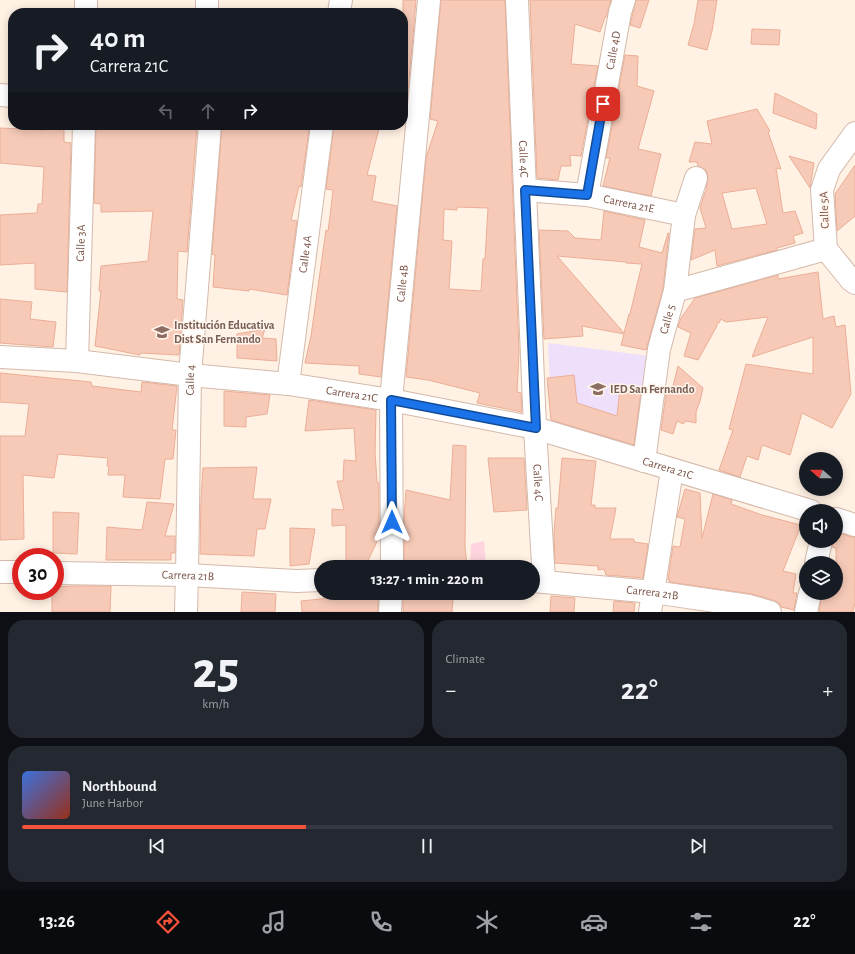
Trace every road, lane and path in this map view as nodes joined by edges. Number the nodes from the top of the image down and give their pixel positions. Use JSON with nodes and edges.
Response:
{"nodes":[{"id":1,"x":428,"y":0,"type":"edge"},
{"id":2,"x":517,"y":0,"type":"edge"},
{"id":3,"x":624,"y":0,"type":"edge"},
{"id":4,"x":84,"y":130,"type":"edge"},
{"id":5,"x":210,"y":130,"type":"edge"},
{"id":6,"x":321,"y":130,"type":"edge"},
{"id":7,"x":855,"y":133,"type":"edge"},
{"id":8,"x":696,"y":178,"type":"dead end"},
{"id":9,"x":525,"y":190,"type":"junction"},
{"id":10,"x":587,"y":195,"type":"junction"},
{"id":11,"x":684,"y":215,"type":"junction"},
{"id":12,"x":826,"y":249,"type":"junction"},
{"id":13,"x":855,"y":283,"type":"edge"},
{"id":14,"x":675,"y":291,"type":"junction"},
{"id":15,"x":0,"y":357,"type":"edge"},
{"id":16,"x":77,"y":361,"type":"junction"},
{"id":17,"x":190,"y":375,"type":"junction"},
{"id":18,"x":288,"y":384,"type":"junction"},
{"id":19,"x":391,"y":400,"type":"junction"},
{"id":20,"x":536,"y":428,"type":"junction"},
{"id":21,"x":644,"y":461,"type":"junction"},
{"id":22,"x":672,"y":470,"type":"junction"},
{"id":23,"x":799,"y":507,"type":"edge"},
{"id":24,"x":843,"y":521,"type":"edge"},
{"id":25,"x":855,"y":525,"type":"edge"},
{"id":26,"x":392,"y":560,"type":"edge"},
{"id":27,"x":538,"y":560,"type":"edge"},
{"id":28,"x":0,"y":572,"type":"edge"},
{"id":29,"x":12,"y":572,"type":"edge"},
{"id":30,"x":64,"y":573,"type":"edge"},
{"id":31,"x":187,"y":575,"type":"junction"},
{"id":32,"x":314,"y":581,"type":"edge"},
{"id":33,"x":540,"y":581,"type":"edge"},
{"id":34,"x":391,"y":600,"type":"edge"},
{"id":35,"x":809,"y":600,"type":"edge"},
{"id":36,"x":652,"y":602,"type":"edge"},
{"id":37,"x":186,"y":612,"type":"edge"},
{"id":38,"x":390,"y":612,"type":"edge"},
{"id":39,"x":770,"y":612,"type":"edge"},
{"id":40,"x":806,"y":612,"type":"edge"}],
"edges":[{"from":1,"to":19,"type":"street","name":"Calle 4B"},
{"from":2,"to":9,"type":"street","name":"Calle 4C"},
{"from":3,"to":10,"type":"street","name":"Calle 4D"},
{"from":4,"to":16,"type":"street","name":"Calle 3A"},
{"from":5,"to":17,"type":"street","name":"Calle 4"},
{"from":6,"to":18,"type":"street","name":"Calle 4A"},
{"from":7,"to":12,"type":"street","name":"Calle 5A"},
{"from":8,"to":11,"type":"street","name":"Calle 5"},
{"from":9,"to":10,"type":"street","name":"Carrera 21E"},
{"from":9,"to":20,"type":"street","name":"Calle 4C"},
{"from":10,"to":11,"type":"street","name":"Carrera 21E"},
{"from":11,"to":14,"type":"street","name":"Calle 5"},
{"from":12,"to":13,"type":"street"},
{"from":12,"to":14,"type":"street"},
{"from":14,"to":21,"type":"street","name":"Calle 5"},
{"from":15,"to":16,"type":"street","name":"Carrera 21C"},
{"from":16,"to":17,"type":"street","name":"Carrera 21C"},
{"from":17,"to":18,"type":"street","name":"Carrera 21C"},
{"from":17,"to":31,"type":"street","name":"Calle 4"},
{"from":18,"to":19,"type":"street","name":"Carrera 21C"},
{"from":19,"to":20,"type":"street","name":"Carrera 21C"},
{"from":19,"to":26,"type":"street","name":"Calle 4B"},
{"from":20,"to":21,"type":"street","name":"Carrera 21C"},
{"from":20,"to":27,"type":"street","name":"Calle 4C"},
{"from":21,"to":22,"type":"street","name":"Carrera 21C"},
{"from":22,"to":23,"type":"street","name":"Carrera 21C"},
{"from":22,"to":36,"type":"street"},
{"from":24,"to":25,"type":"street"},
{"from":28,"to":29,"type":"street"},
{"from":30,"to":31,"type":"street","name":"Carrera 21B"},
{"from":31,"to":32,"type":"street","name":"Carrera 21B"},
{"from":31,"to":37,"type":"street","name":"Calle 4"},
{"from":33,"to":36,"type":"street","name":"Carrera 21B"},
{"from":34,"to":38,"type":"street"},
{"from":35,"to":40,"type":"street"},
{"from":36,"to":39,"type":"street","name":"Carrera 21B"}]}
